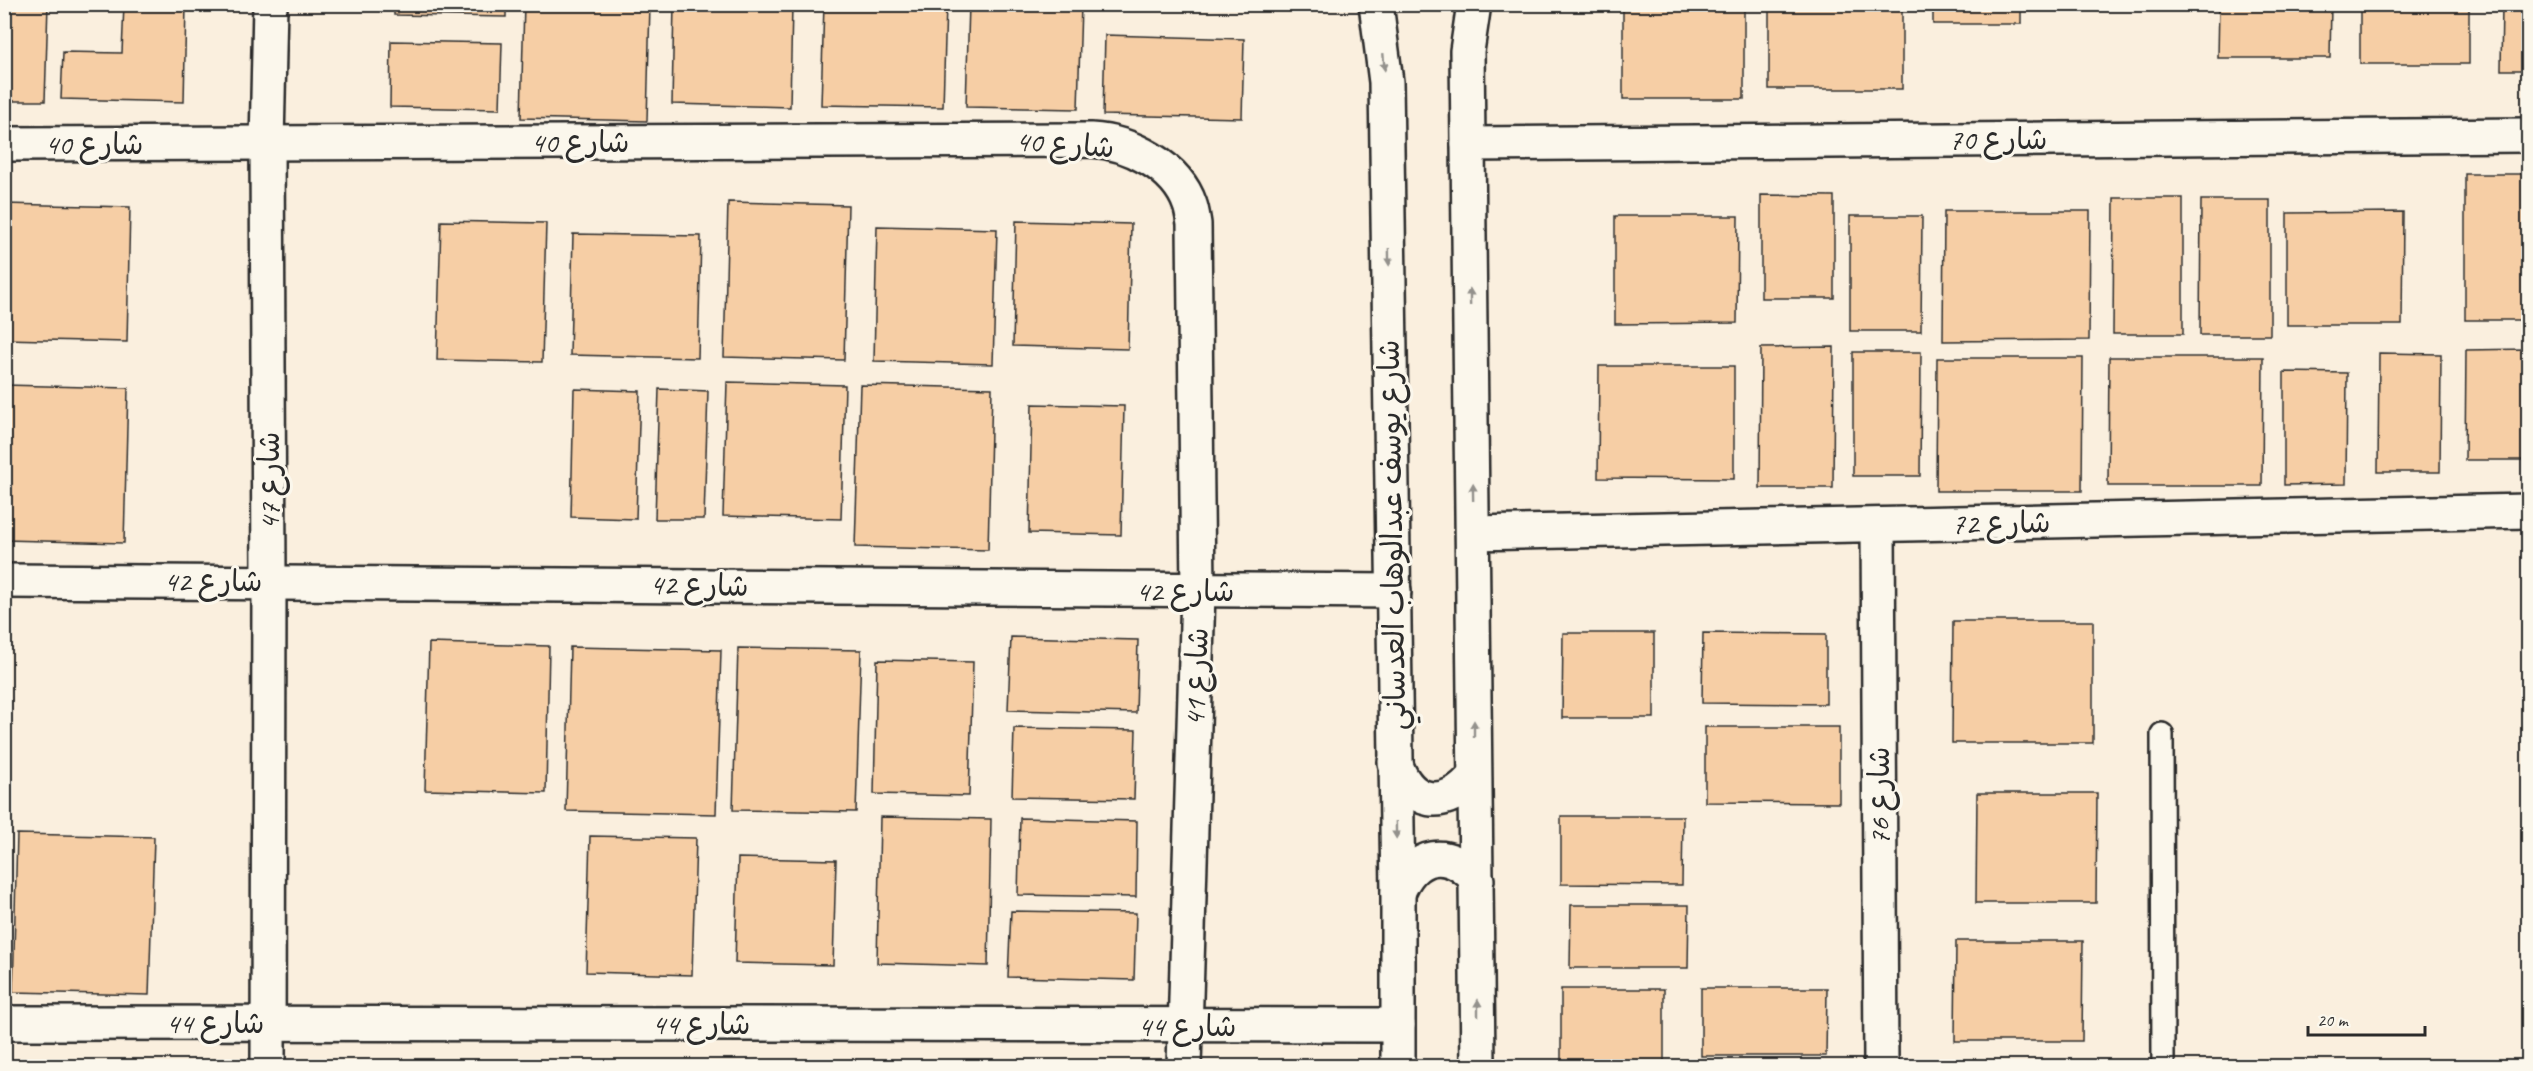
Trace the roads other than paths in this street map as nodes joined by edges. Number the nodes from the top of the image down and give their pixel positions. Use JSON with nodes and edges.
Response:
{"nodes":[{"id":1,"x":270,"y":4,"type":"edge"},
{"id":2,"x":1376,"y":4,"type":"edge"},
{"id":3,"x":1474,"y":4,"type":"edge"},
{"id":4,"x":2529,"y":135,"type":"edge"},
{"id":5,"x":4,"y":144,"type":"edge"},
{"id":6,"x":267,"y":144,"type":"junction"},
{"id":7,"x":1468,"y":144,"type":"junction"},
{"id":8,"x":1151,"y":159,"type":"joint"},
{"id":9,"x":2529,"y":511,"type":"edge"},
{"id":10,"x":1878,"y":526,"type":"junction"},
{"id":11,"x":1473,"y":533,"type":"junction"},
{"id":12,"x":269,"y":580,"type":"junction"},
{"id":13,"x":4,"y":581,"type":"edge"},
{"id":14,"x":1198,"y":591,"type":"junction"},
{"id":15,"x":1394,"y":591,"type":"junction"},
{"id":16,"x":2162,"y":734,"type":"dead end"},
{"id":17,"x":1395,"y":762,"type":"junction"},
{"id":18,"x":1474,"y":776,"type":"junction"},
{"id":19,"x":1478,"y":880,"type":"junction"},
{"id":20,"x":1398,"y":893,"type":"junction"},
{"id":21,"x":4,"y":1023,"type":"edge"},
{"id":22,"x":269,"y":1023,"type":"junction"},
{"id":23,"x":1398,"y":1025,"type":"junction"},
{"id":24,"x":1185,"y":1026,"type":"junction"},
{"id":25,"x":267,"y":1066,"type":"edge"},
{"id":26,"x":1184,"y":1066,"type":"edge"},
{"id":27,"x":1398,"y":1066,"type":"edge"},
{"id":28,"x":1478,"y":1066,"type":"edge"},
{"id":29,"x":1881,"y":1066,"type":"edge"},
{"id":30,"x":2163,"y":1066,"type":"edge"}],
"edges":[{"from":1,"to":6,"type":"street","name":"شارع 47"},
{"from":2,"to":15,"type":"street","name":"شارع يوسف عبدالوهاب العدساني","one_way":true},
{"from":3,"to":7,"type":"street"},
{"from":4,"to":7,"type":"street","name":"شارع 70"},
{"from":5,"to":6,"type":"street","name":"شارع 40"},
{"from":6,"to":8,"type":"street","name":"شارع 40"},
{"from":6,"to":12,"type":"street","name":"شارع 47"},
{"from":11,"to":7,"type":"street","one_way":true},
{"from":8,"to":14,"type":"street","name":"شارع 41"},
{"from":9,"to":10,"type":"street","name":"شارع 72"},
{"from":10,"to":11,"type":"street","name":"شارع 72"},
{"from":10,"to":29,"type":"street","name":"شارع 76"},
{"from":18,"to":11,"type":"street","one_way":true},
{"from":12,"to":13,"type":"street","name":"شارع 42"},
{"from":12,"to":14,"type":"street","name":"شارع 42"},
{"from":12,"to":22,"type":"street","name":"شارع 47"},
{"from":14,"to":15,"type":"street","name":"شارع 42"},
{"from":14,"to":24,"type":"street","name":"شارع 41"},
{"from":15,"to":17,"type":"street","name":"شارع يوسف عبدالوهاب العدساني"},
{"from":16,"to":30,"type":"lane"},
{"from":17,"to":18,"type":"street"},
{"from":17,"to":20,"type":"street","name":"شارع يوسف عبدالوهاب العدساني","one_way":true},
{"from":18,"to":19,"type":"street"},
{"from":19,"to":20,"type":"street"},
{"from":28,"to":19,"type":"street","one_way":true},
{"from":20,"to":23,"type":"street","name":"شارع يوسف عبدالوهاب العدساني"},
{"from":21,"to":22,"type":"street","name":"شارع 44"},
{"from":22,"to":24,"type":"street","name":"شارع 44"},
{"from":22,"to":25,"type":"street","name":"شارع 47"},
{"from":23,"to":24,"type":"street","name":"شارع 44"},
{"from":23,"to":27,"type":"street","name":"شارع يوسف عبدالوهاب العدساني"},
{"from":24,"to":26,"type":"street","name":"شارع 41"}]}
